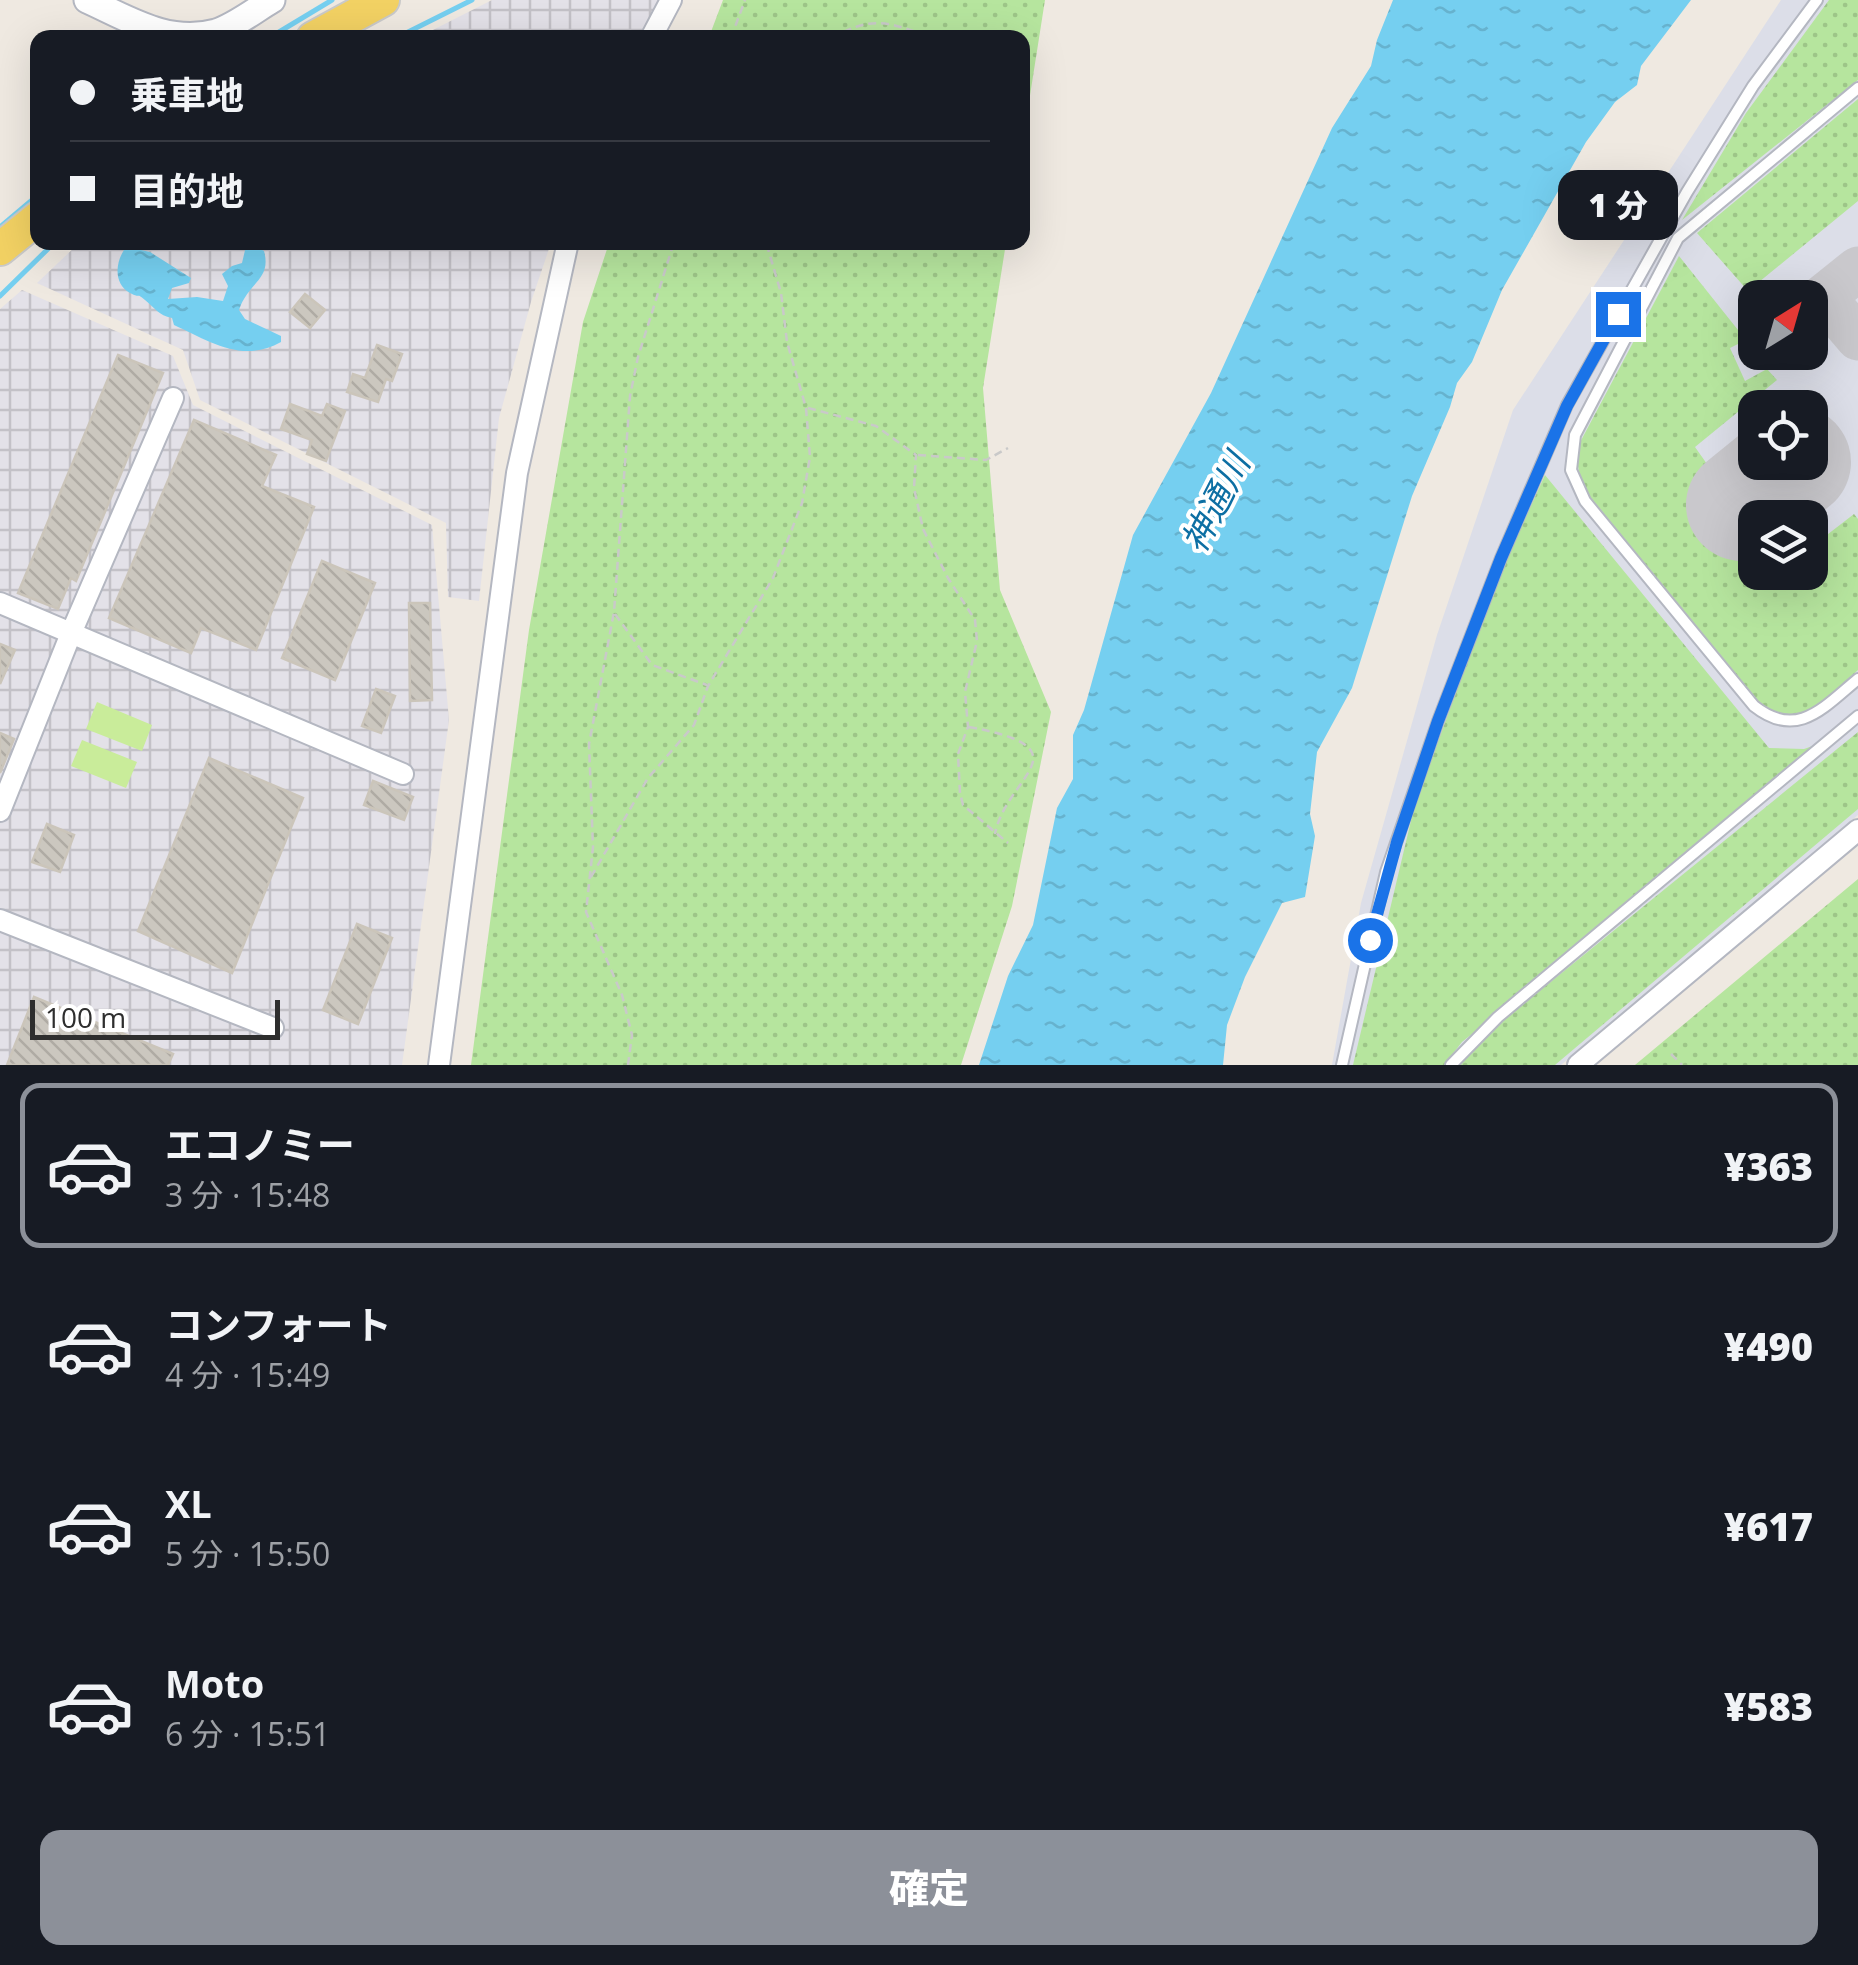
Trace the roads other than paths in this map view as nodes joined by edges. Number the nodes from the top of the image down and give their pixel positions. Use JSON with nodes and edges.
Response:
{"nodes":[{"id":1,"x":87,"y":0,"type":"edge"},
{"id":2,"x":272,"y":0,"type":"edge"},
{"id":3,"x":383,"y":0,"type":"edge"},
{"id":4,"x":672,"y":0,"type":"edge"},
{"id":5,"x":1817,"y":0,"type":"edge"},
{"id":6,"x":153,"y":30,"type":"edge"},
{"id":7,"x":221,"y":30,"type":"edge"},
{"id":8,"x":328,"y":30,"type":"edge"},
{"id":9,"x":655,"y":30,"type":"edge"},
{"id":10,"x":1858,"y":88,"type":"edge"},
{"id":11,"x":30,"y":225,"type":"edge"},
{"id":12,"x":0,"y":249,"type":"edge"},
{"id":13,"x":566,"y":250,"type":"edge"},
{"id":14,"x":172,"y":398,"type":"dead end"},
{"id":15,"x":0,"y":603,"type":"edge"},
{"id":16,"x":72,"y":631,"type":"junction"},
{"id":17,"x":1858,"y":679,"type":"edge"},
{"id":18,"x":1858,"y":716,"type":"edge"},
{"id":19,"x":403,"y":774,"type":"dead end"},
{"id":20,"x":0,"y":811,"type":"edge"},
{"id":21,"x":1858,"y":830,"type":"edge"},
{"id":22,"x":0,"y":920,"type":"edge"},
{"id":23,"x":272,"y":1028,"type":"dead end"},
{"id":24,"x":439,"y":1065,"type":"edge"},
{"id":25,"x":1342,"y":1065,"type":"edge"},
{"id":26,"x":1450,"y":1065,"type":"edge"},
{"id":27,"x":1578,"y":1065,"type":"edge"}],
"edges":[{"from":1,"to":6,"type":"street"},
{"from":2,"to":7,"type":"street"},
{"from":3,"to":8,"type":"main road"},
{"from":4,"to":9,"type":"street"},
{"from":5,"to":25,"type":"lane"},
{"from":10,"to":17,"type":"lane"},
{"from":11,"to":12,"type":"main road"},
{"from":13,"to":24,"type":"street"},
{"from":14,"to":16,"type":"street"},
{"from":15,"to":16,"type":"street"},
{"from":16,"to":19,"type":"street"},
{"from":16,"to":20,"type":"street"},
{"from":18,"to":26,"type":"lane"},
{"from":21,"to":27,"type":"street"},
{"from":22,"to":23,"type":"street"}]}
